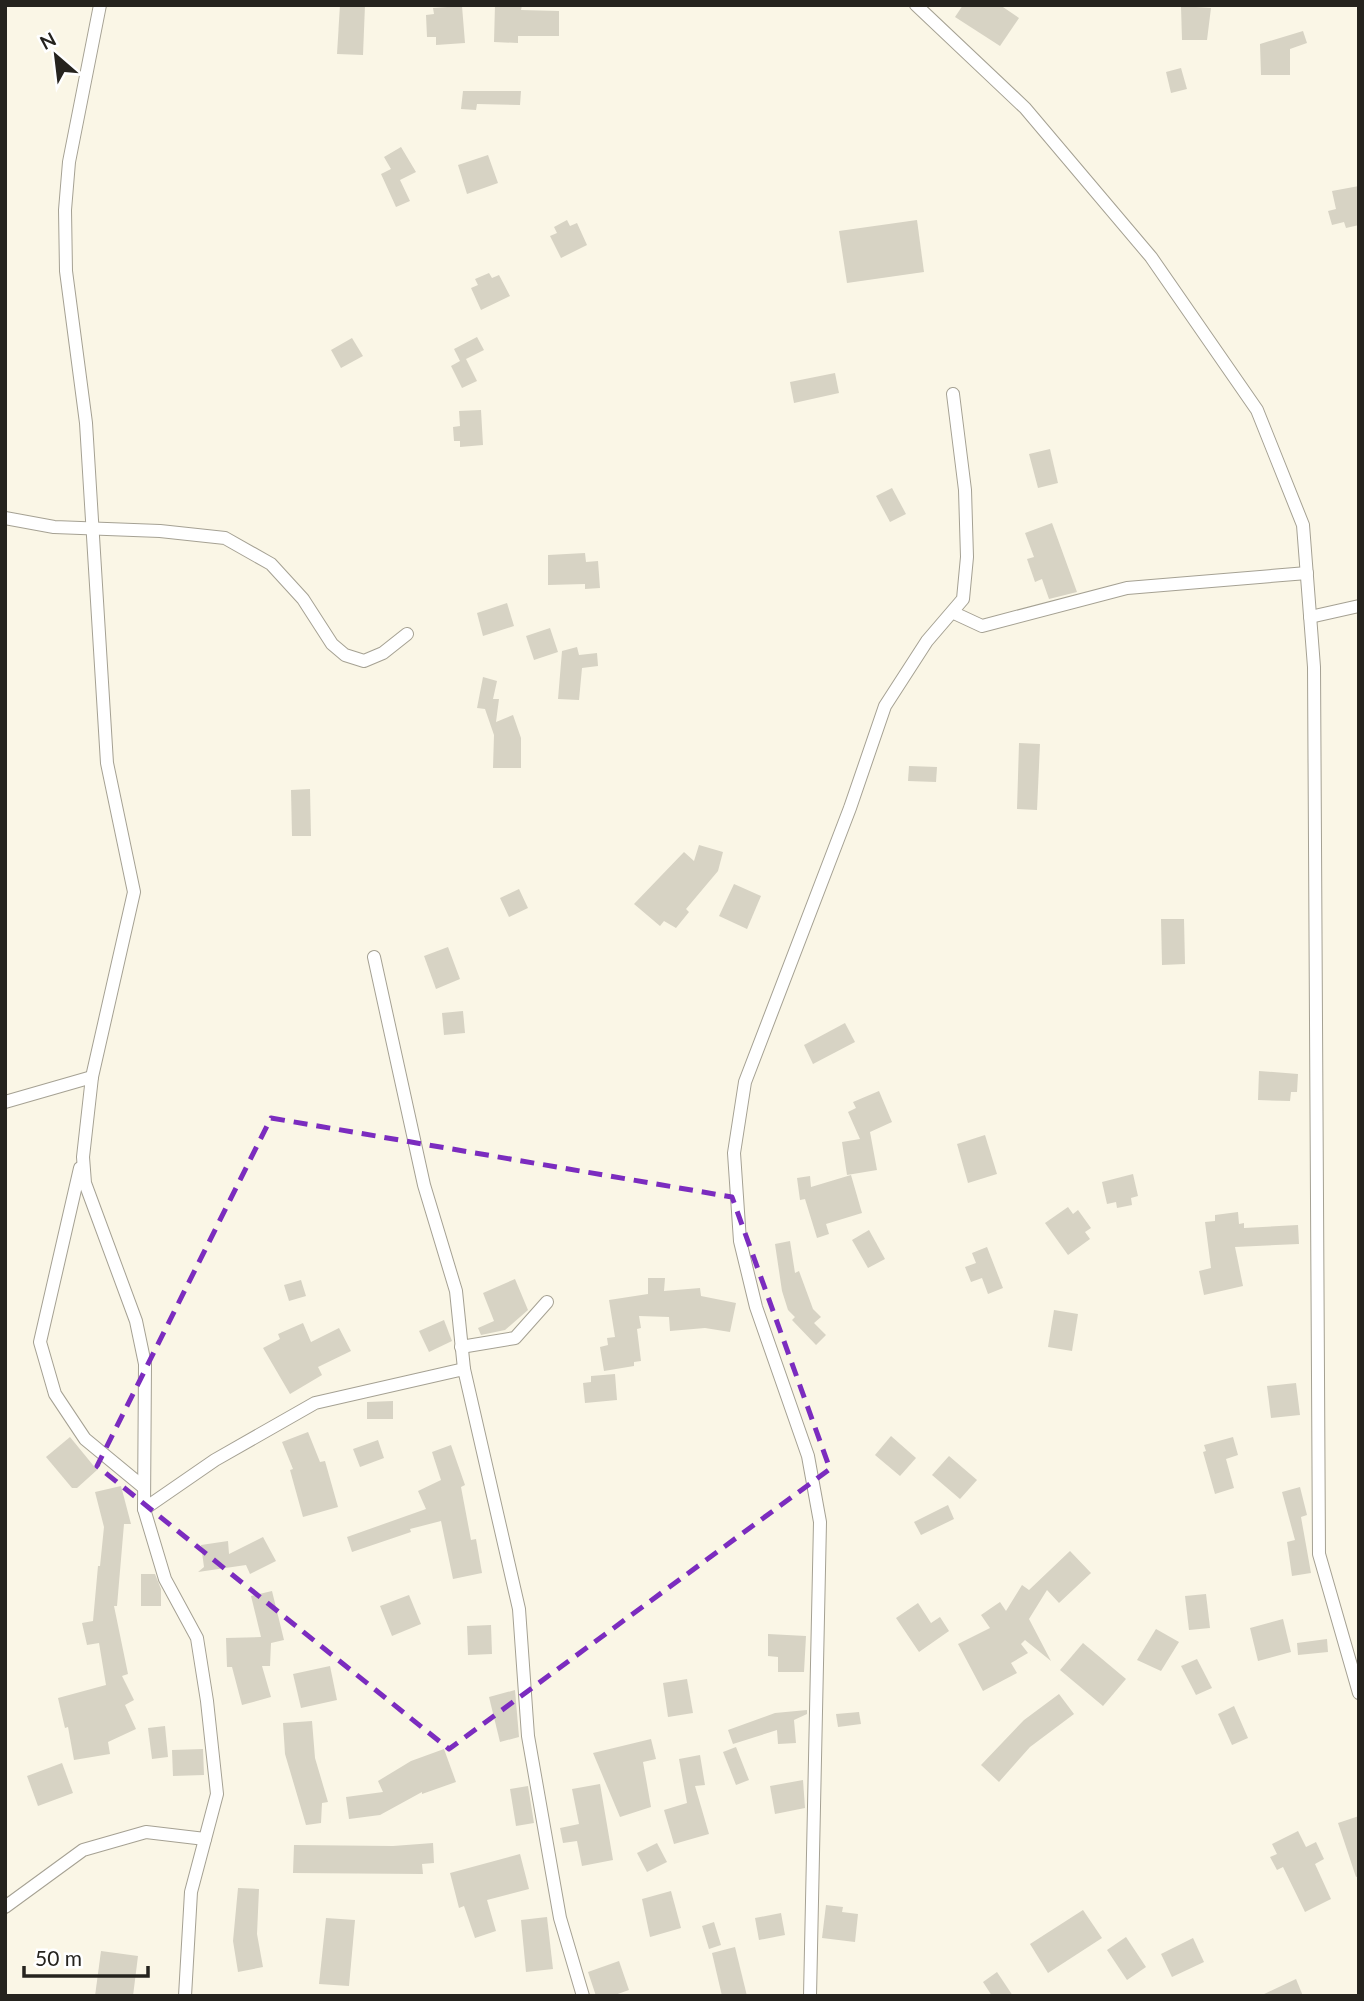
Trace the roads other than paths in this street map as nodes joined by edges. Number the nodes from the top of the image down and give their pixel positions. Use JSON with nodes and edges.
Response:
{"nodes":[{"id":1,"x":100,"y":5,"type":"edge"},
{"id":2,"x":916,"y":5,"type":"edge"},
{"id":3,"x":953,"y":394,"type":"dead end"},
{"id":4,"x":5,"y":518,"type":"edge"},
{"id":5,"x":93,"y":530,"type":"junction"},
{"id":6,"x":1307,"y":573,"type":"junction"},
{"id":7,"x":1359,"y":606,"type":"edge"},
{"id":8,"x":954,"y":612,"type":"junction"},
{"id":9,"x":1310,"y":617,"type":"junction"},
{"id":10,"x":407,"y":634,"type":"dead end"},
{"id":11,"x":374,"y":957,"type":"dead end"},
{"id":12,"x":92,"y":1077,"type":"junction"},
{"id":13,"x":5,"y":1102,"type":"edge"},
{"id":14,"x":83,"y":1157,"type":"junction"},
{"id":15,"x":547,"y":1301,"type":"dead end"},
{"id":16,"x":461,"y":1347,"type":"junction"},
{"id":17,"x":464,"y":1369,"type":"junction"},
{"id":18,"x":142,"y":1486,"type":"junction"},
{"id":19,"x":144,"y":1509,"type":"junction"},
{"id":20,"x":1359,"y":1693,"type":"edge"},
{"id":21,"x":205,"y":1839,"type":"junction"},
{"id":22,"x":5,"y":1907,"type":"edge"},
{"id":23,"x":185,"y":1996,"type":"edge"},
{"id":24,"x":583,"y":1996,"type":"edge"},
{"id":25,"x":810,"y":1996,"type":"edge"}],
"edges":[{"from":1,"to":5,"type":"street"},
{"from":2,"to":6,"type":"street"},
{"from":3,"to":8,"type":"street"},
{"from":4,"to":5,"type":"street"},
{"from":5,"to":10,"type":"street"},
{"from":5,"to":12,"type":"street"},
{"from":6,"to":8,"type":"street"},
{"from":6,"to":9,"type":"street"},
{"from":7,"to":9,"type":"street"},
{"from":8,"to":25,"type":"street"},
{"from":9,"to":20,"type":"street"},
{"from":11,"to":16,"type":"street"},
{"from":12,"to":13,"type":"street"},
{"from":12,"to":14,"type":"street"},
{"from":14,"to":18,"type":"street"},
{"from":14,"to":18,"type":"street"},
{"from":15,"to":16,"type":"street"},
{"from":16,"to":17,"type":"street"},
{"from":17,"to":19,"type":"street"},
{"from":17,"to":24,"type":"street"},
{"from":18,"to":19,"type":"street"},
{"from":19,"to":21,"type":"street"},
{"from":21,"to":22,"type":"street"},
{"from":21,"to":23,"type":"street"}]}
